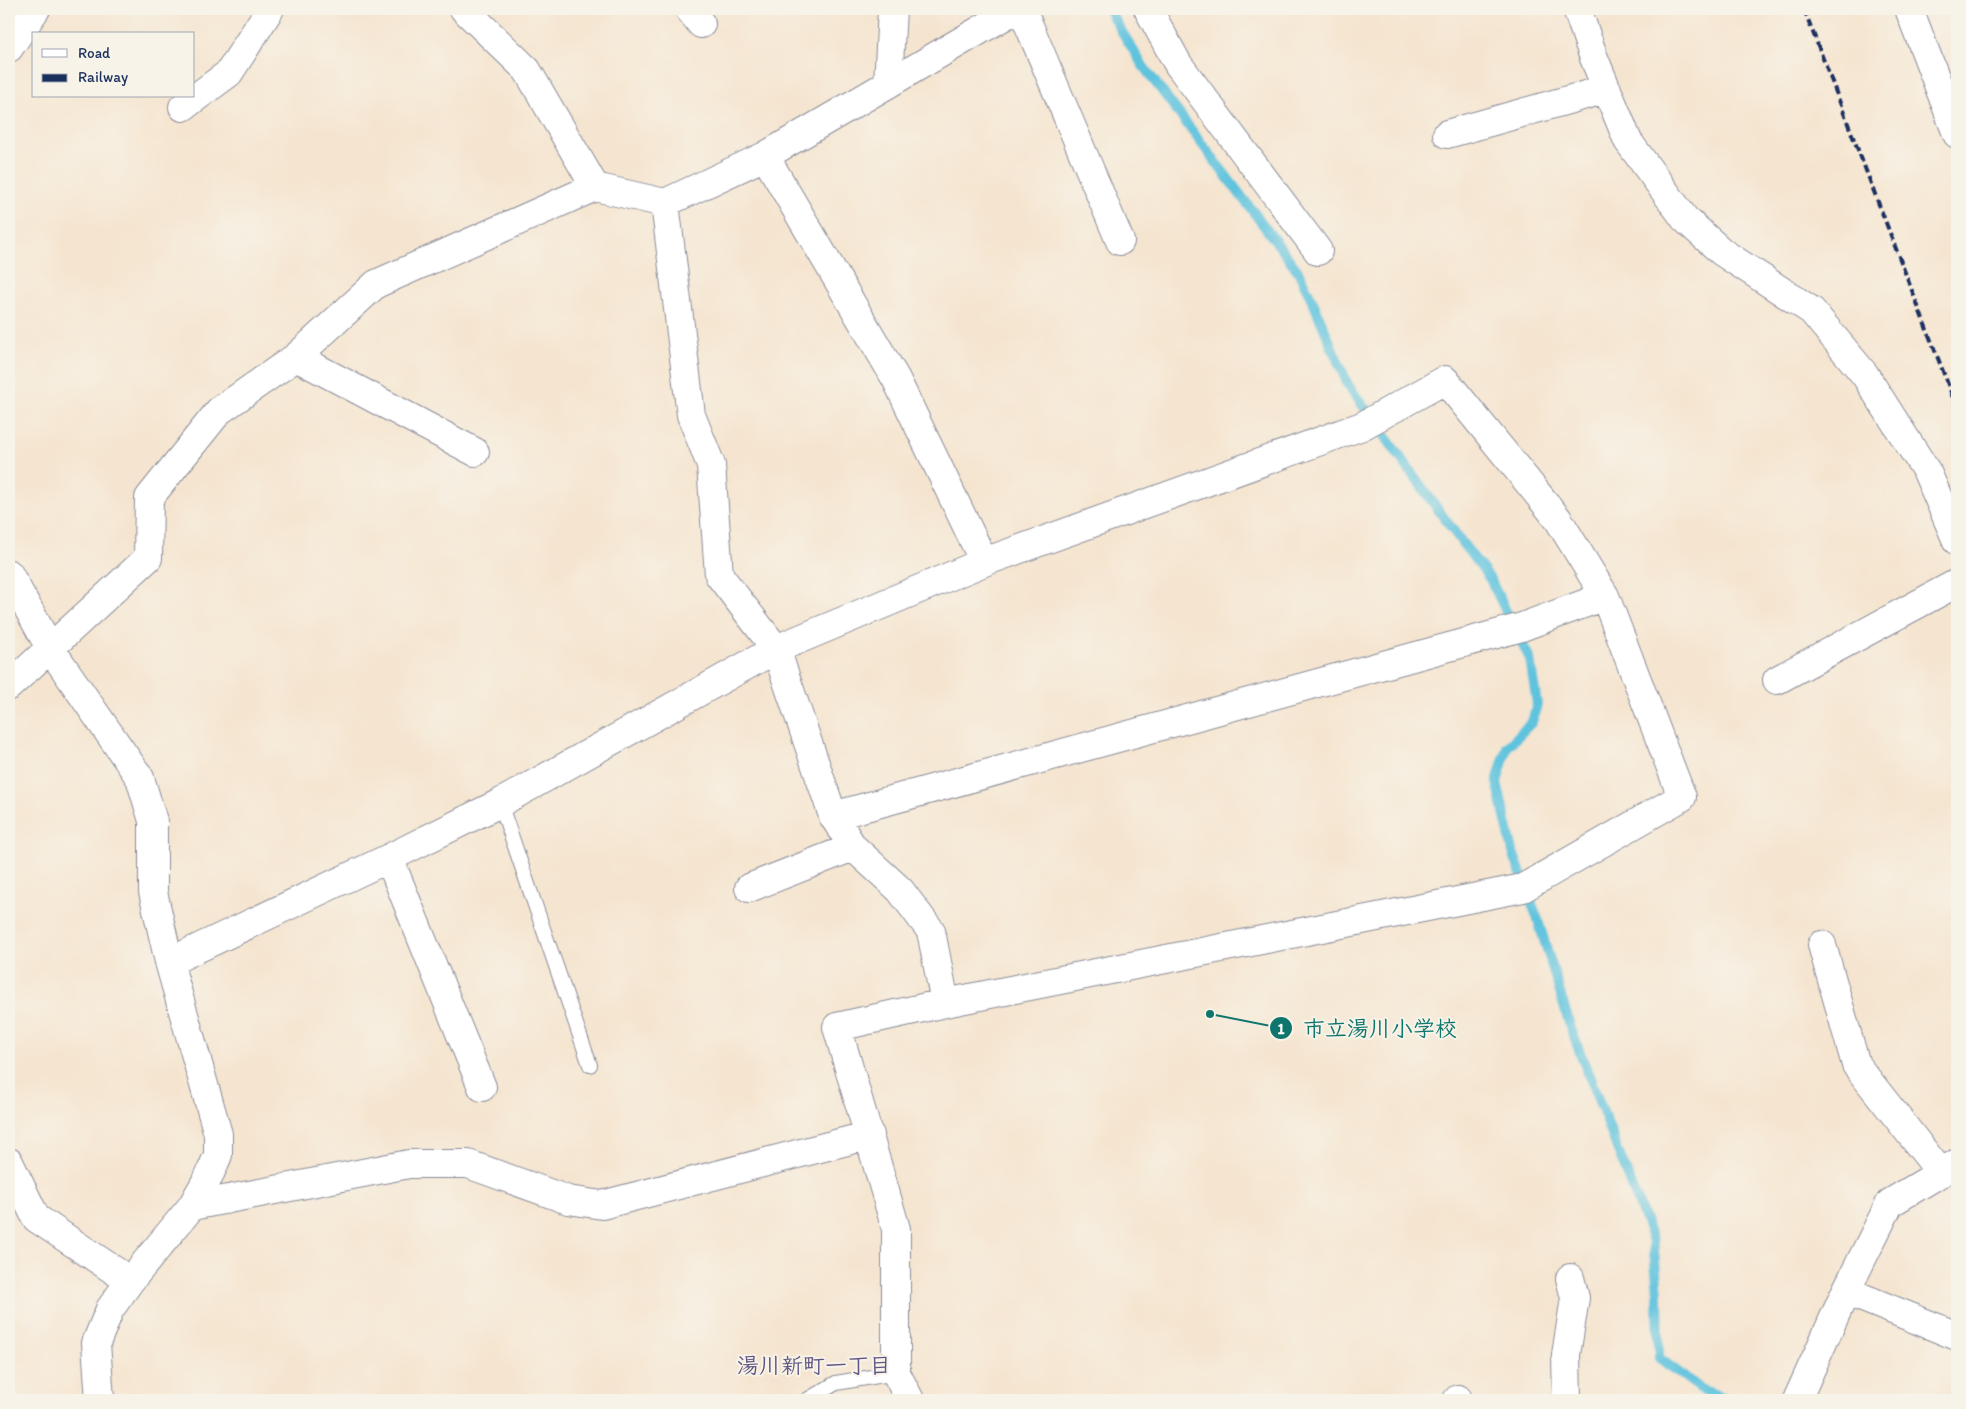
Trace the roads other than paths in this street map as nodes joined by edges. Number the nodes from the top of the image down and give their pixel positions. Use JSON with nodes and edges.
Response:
{"nodes":[{"id":1,"x":36,"y":9,"type":"edge"},
{"id":2,"x":270,"y":9,"type":"edge"},
{"id":3,"x":464,"y":9,"type":"edge"},
{"id":4,"x":892,"y":9,"type":"edge"},
{"id":5,"x":1016,"y":9,"type":"edge"},
{"id":6,"x":1022,"y":9,"type":"edge"},
{"id":7,"x":1148,"y":9,"type":"edge"},
{"id":8,"x":1577,"y":9,"type":"edge"},
{"id":9,"x":1909,"y":9,"type":"edge"},
{"id":10,"x":9,"y":48,"type":"edge"},
{"id":11,"x":888,"y":84,"type":"junction"},
{"id":12,"x":1607,"y":89,"type":"junction"},
{"id":13,"x":183,"y":108,"type":"dead end"},
{"id":14,"x":1446,"y":134,"type":"dead end"},
{"id":15,"x":1957,"y":134,"type":"edge"},
{"id":16,"x":765,"y":156,"type":"junction"},
{"id":17,"x":595,"y":187,"type":"junction"},
{"id":18,"x":665,"y":203,"type":"junction"},
{"id":19,"x":1120,"y":241,"type":"dead end"},
{"id":20,"x":1318,"y":251,"type":"dead end"},
{"id":21,"x":296,"y":357,"type":"junction"},
{"id":22,"x":475,"y":452,"type":"dead end"},
{"id":23,"x":1957,"y":541,"type":"edge"},
{"id":24,"x":984,"y":562,"type":"junction"},
{"id":25,"x":9,"y":574,"type":"edge"},
{"id":26,"x":1957,"y":583,"type":"edge"},
{"id":27,"x":1605,"y":596,"type":"junction"},
{"id":28,"x":50,"y":648,"type":"junction"},
{"id":29,"x":776,"y":649,"type":"junction"},
{"id":30,"x":1777,"y":680,"type":"dead end"},
{"id":31,"x":9,"y":686,"type":"edge"},
{"id":32,"x":500,"y":803,"type":"junction"},
{"id":33,"x":833,"y":816,"type":"junction"},
{"id":34,"x":854,"y":847,"type":"junction"},
{"id":35,"x":389,"y":858,"type":"junction"},
{"id":36,"x":749,"y":888,"type":"dead end"},
{"id":37,"x":1822,"y":945,"type":"dead end"},
{"id":38,"x":168,"y":962,"type":"junction"},
{"id":39,"x":945,"y":1002,"type":"junction"},
{"id":40,"x":590,"y":1065,"type":"dead end"},
{"id":41,"x":482,"y":1088,"type":"dead end"},
{"id":42,"x":870,"y":1135,"type":"junction"},
{"id":43,"x":9,"y":1162,"type":"edge"},
{"id":44,"x":1949,"y":1168,"type":"edge"},
{"id":45,"x":192,"y":1206,"type":"junction"},
{"id":46,"x":1570,"y":1278,"type":"dead end"},
{"id":47,"x":130,"y":1281,"type":"junction"},
{"id":48,"x":1846,"y":1290,"type":"junction"},
{"id":49,"x":1957,"y":1336,"type":"edge"},
{"id":50,"x":896,"y":1373,"type":"junction"},
{"id":51,"x":100,"y":1400,"type":"edge"},
{"id":52,"x":806,"y":1400,"type":"edge"},
{"id":53,"x":910,"y":1400,"type":"edge"},
{"id":54,"x":1567,"y":1400,"type":"edge"},
{"id":55,"x":1797,"y":1400,"type":"edge"}],
"edges":[{"from":1,"to":10,"type":"street"},
{"from":2,"to":13,"type":"street"},
{"from":3,"to":17,"type":"street"},
{"from":4,"to":11,"type":"street"},
{"from":5,"to":11,"type":"street"},
{"from":6,"to":19,"type":"street"},
{"from":7,"to":20,"type":"street"},
{"from":8,"to":12,"type":"street"},
{"from":9,"to":15,"type":"street"},
{"from":11,"to":16,"type":"street"},
{"from":12,"to":14,"type":"street"},
{"from":12,"to":23,"type":"street"},
{"from":16,"to":18,"type":"street"},
{"from":16,"to":24,"type":"street"},
{"from":17,"to":18,"type":"street"},
{"from":17,"to":21,"type":"street"},
{"from":18,"to":29,"type":"street"},
{"from":21,"to":22,"type":"street"},
{"from":21,"to":28,"type":"street"},
{"from":24,"to":27,"type":"street"},
{"from":24,"to":29,"type":"street"},
{"from":25,"to":28,"type":"street"},
{"from":26,"to":30,"type":"street"},
{"from":27,"to":33,"type":"street"},
{"from":27,"to":39,"type":"street"},
{"from":28,"to":31,"type":"street"},
{"from":28,"to":38,"type":"street"},
{"from":29,"to":32,"type":"street"},
{"from":29,"to":33,"type":"street"},
{"from":32,"to":35,"type":"street"},
{"from":32,"to":40,"type":"lane"},
{"from":33,"to":34,"type":"street"},
{"from":34,"to":36,"type":"street"},
{"from":34,"to":39,"type":"street"},
{"from":35,"to":38,"type":"street"},
{"from":35,"to":41,"type":"street"},
{"from":37,"to":44,"type":"street"},
{"from":38,"to":45,"type":"street"},
{"from":39,"to":42,"type":"street"},
{"from":42,"to":45,"type":"street"},
{"from":42,"to":50,"type":"street"},
{"from":43,"to":47,"type":"street"},
{"from":44,"to":48,"type":"street"},
{"from":45,"to":47,"type":"street"},
{"from":46,"to":54,"type":"street"},
{"from":47,"to":51,"type":"street"},
{"from":48,"to":49,"type":"street"},
{"from":48,"to":55,"type":"street"},
{"from":50,"to":52,"type":"lane"},
{"from":50,"to":53,"type":"street"}]}
